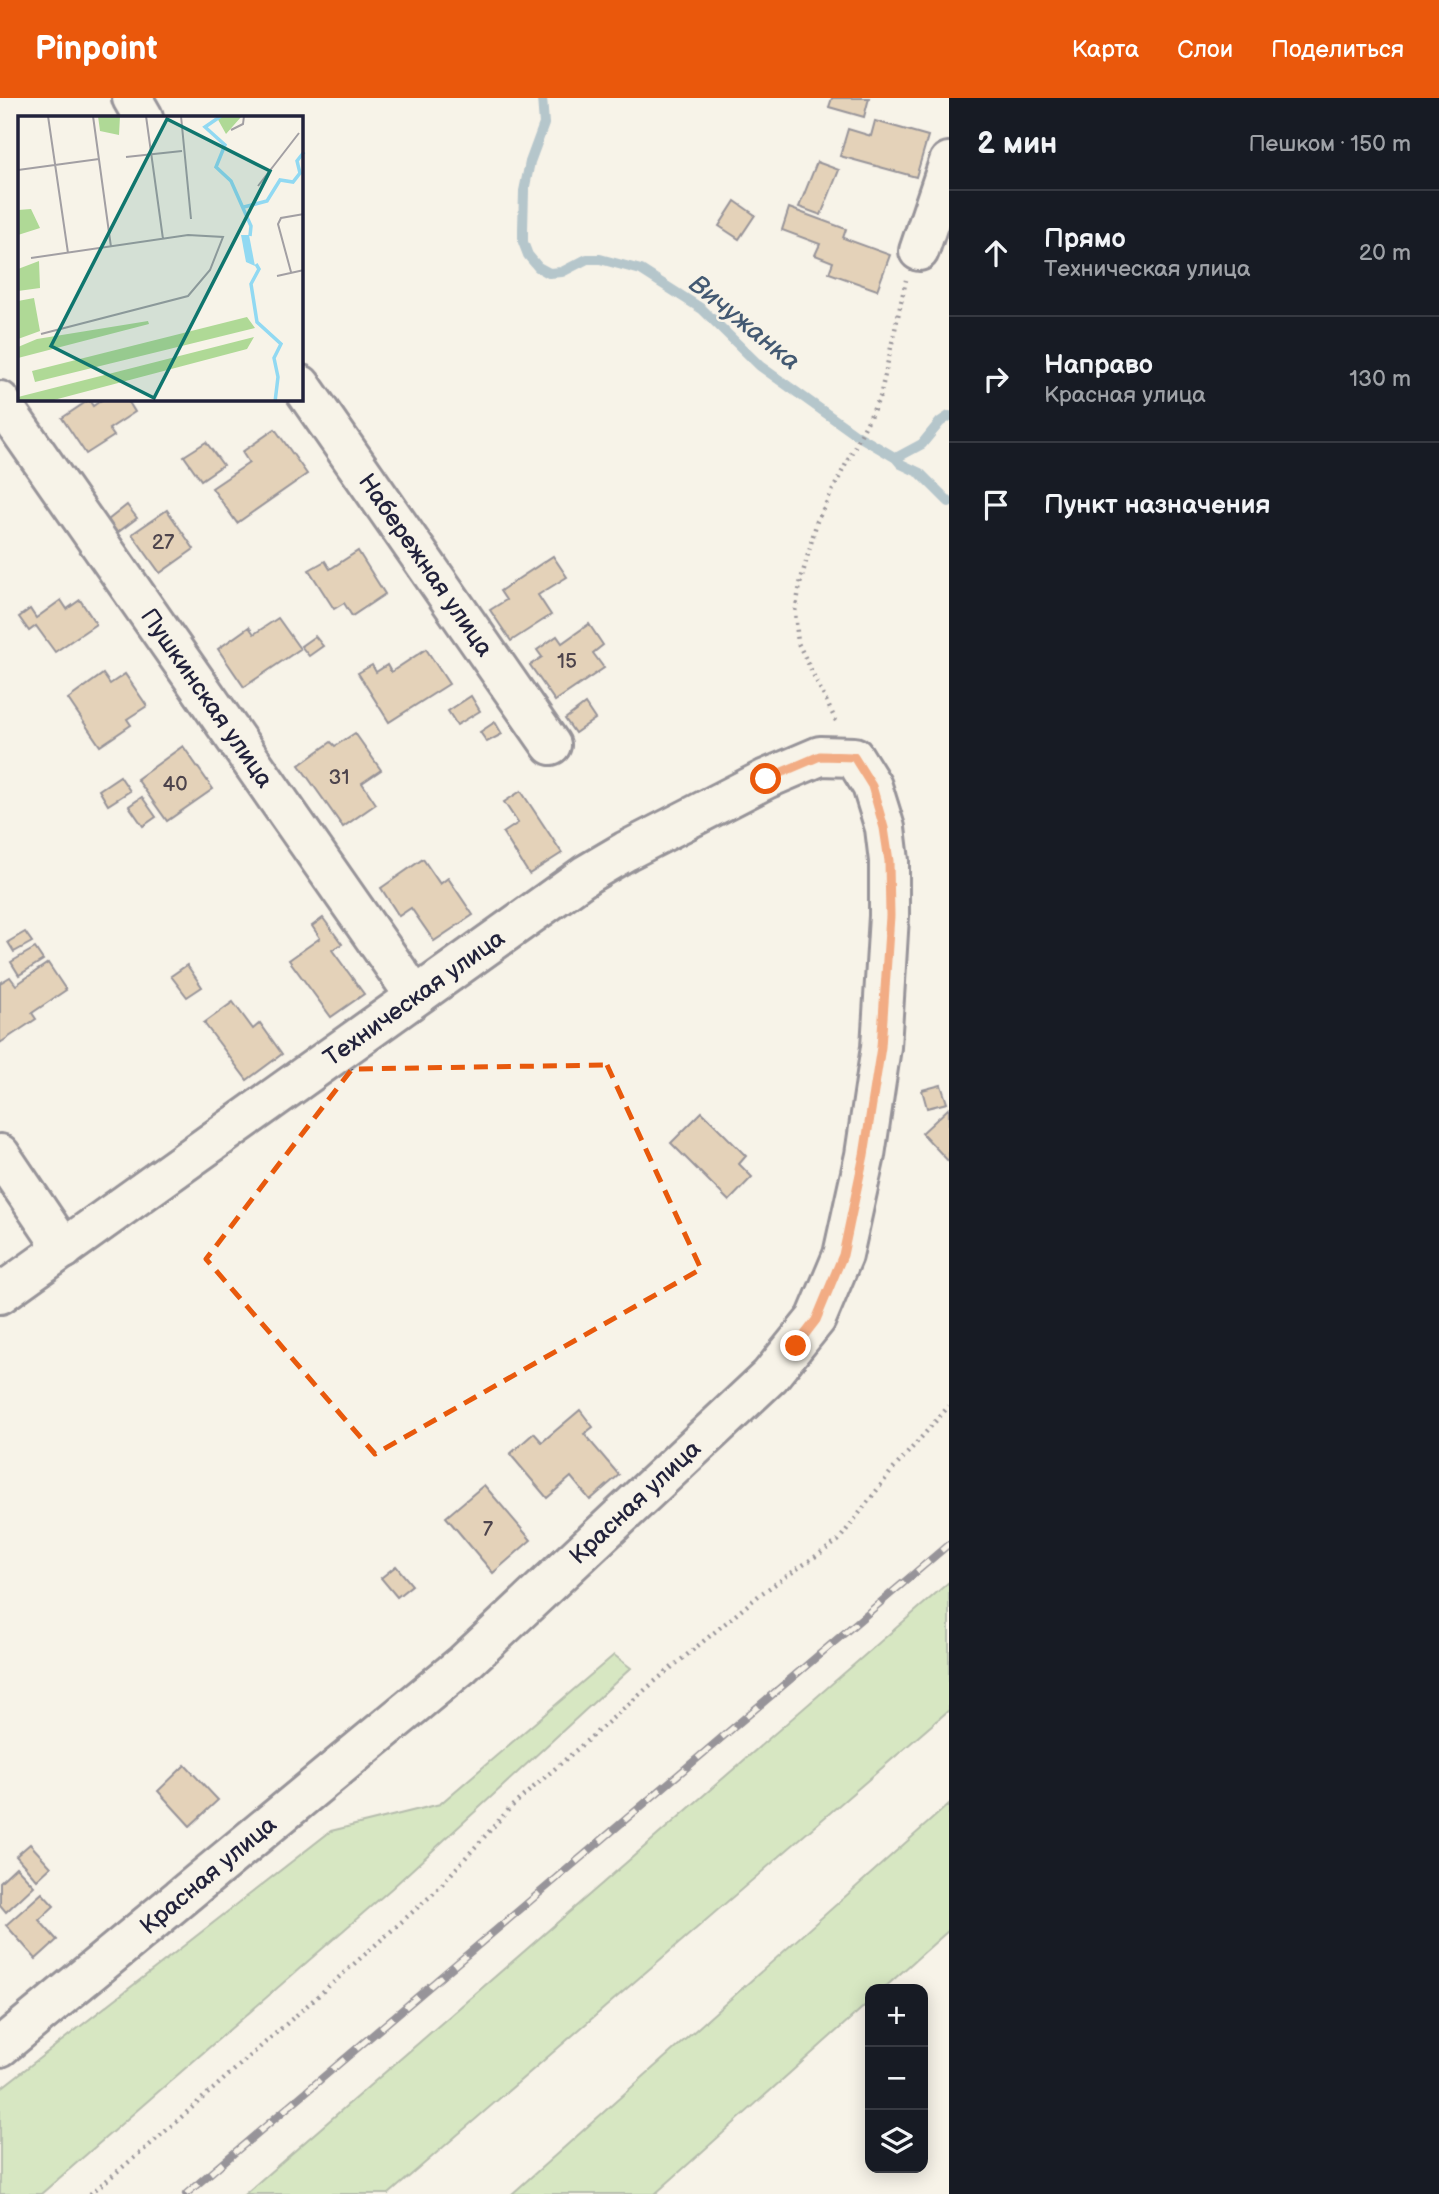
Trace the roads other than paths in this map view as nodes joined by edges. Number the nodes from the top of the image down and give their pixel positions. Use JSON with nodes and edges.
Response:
{"nodes":[{"id":1,"x":132,"y":98,"type":"edge"},
{"id":2,"x":142,"y":116,"type":"edge"},
{"id":3,"x":949,"y":162,"type":"edge"},
{"id":4,"x":919,"y":251,"type":"road end"},
{"id":5,"x":303,"y":388,"type":"edge"},
{"id":6,"x":12,"y":410,"type":"edge"},
{"id":7,"x":551,"y":745,"type":"dead end"},
{"id":8,"x":854,"y":757,"type":"joint"},
{"id":9,"x":415,"y":996,"type":"junction"},
{"id":10,"x":0,"y":1154,"type":"edge"},
{"id":11,"x":64,"y":1249,"type":"junction"},
{"id":12,"x":0,"y":1294,"type":"edge"},
{"id":13,"x":0,"y":2047,"type":"edge"}],
"edges":[{"from":1,"to":2,"type":"street"},
{"from":3,"to":4,"type":"street"},
{"from":5,"to":7,"type":"street","name":"Набережная улица"},
{"from":6,"to":9,"type":"street","name":"Пушкинская улица"},
{"from":8,"to":9,"type":"street","name":"Техническая улица"},
{"from":8,"to":13,"type":"street","name":"Красная улица"},
{"from":9,"to":11,"type":"street","name":"Техническая улица"},
{"from":10,"to":11,"type":"street"},
{"from":11,"to":12,"type":"street","name":"Техническая улица"}]}
